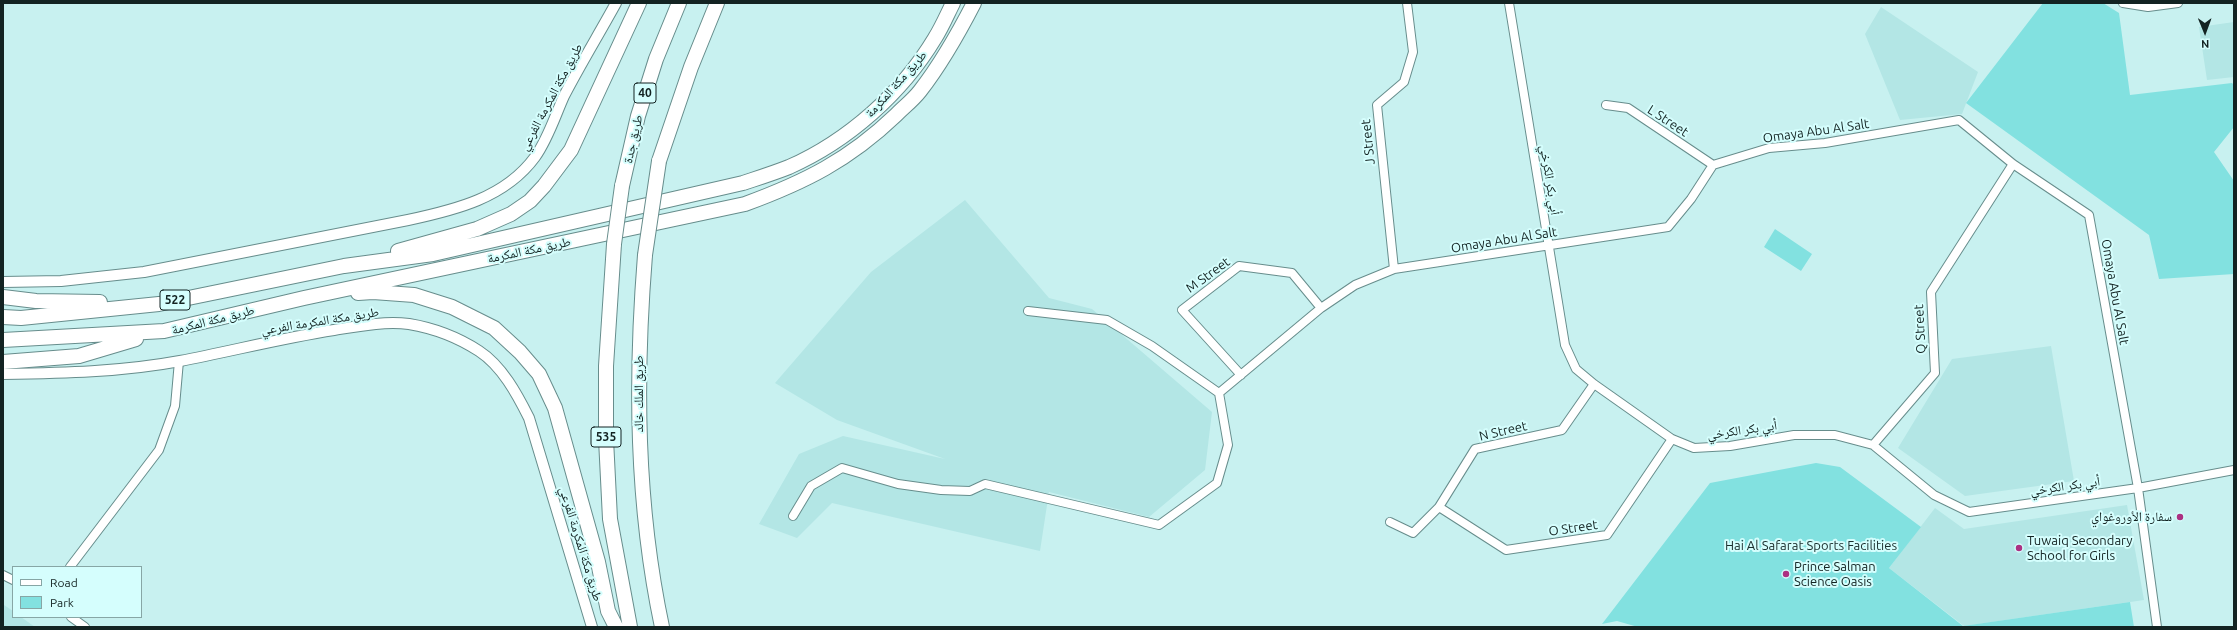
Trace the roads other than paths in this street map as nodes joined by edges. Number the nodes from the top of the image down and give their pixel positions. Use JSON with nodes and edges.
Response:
{"nodes":[{"id":1,"x":616,"y":3,"type":"edge"},
{"id":2,"x":639,"y":3,"type":"edge"},
{"id":3,"x":679,"y":3,"type":"edge"},
{"id":4,"x":718,"y":3,"type":"edge"},
{"id":5,"x":953,"y":3,"type":"edge"},
{"id":6,"x":974,"y":3,"type":"edge"},
{"id":7,"x":1407,"y":3,"type":"edge"},
{"id":8,"x":1509,"y":3,"type":"edge"},
{"id":9,"x":2123,"y":3,"type":"edge"},
{"id":10,"x":2178,"y":3,"type":"edge"},
{"id":11,"x":1606,"y":105,"type":"dead end"},
{"id":12,"x":2013,"y":164,"type":"junction"},
{"id":13,"x":1713,"y":165,"type":"junction"},
{"id":14,"x":614,"y":244,"type":"joint"},
{"id":15,"x":1548,"y":246,"type":"junction"},
{"id":16,"x":344,"y":266,"type":"junction"},
{"id":17,"x":1394,"y":269,"type":"junction"},
{"id":18,"x":3,"y":282,"type":"edge"},
{"id":19,"x":3,"y":296,"type":"edge"},
{"id":20,"x":304,"y":298,"type":"junction"},
{"id":21,"x":159,"y":304,"type":"junction"},
{"id":22,"x":1321,"y":308,"type":"junction"},
{"id":23,"x":1028,"y":311,"type":"dead end"},
{"id":24,"x":3,"y":317,"type":"edge"},
{"id":25,"x":164,"y":331,"type":"junction"},
{"id":26,"x":3,"y":340,"type":"edge"},
{"id":27,"x":179,"y":361,"type":"junction"},
{"id":28,"x":3,"y":362,"type":"edge"},
{"id":29,"x":3,"y":374,"type":"edge"},
{"id":30,"x":1241,"y":375,"type":"junction"},
{"id":31,"x":1594,"y":384,"type":"junction"},
{"id":32,"x":1218,"y":392,"type":"junction"},
{"id":33,"x":1672,"y":439,"type":"junction"},
{"id":34,"x":1873,"y":445,"type":"junction"},
{"id":35,"x":2234,"y":470,"type":"edge"},
{"id":36,"x":2138,"y":488,"type":"junction"},
{"id":37,"x":1439,"y":507,"type":"junction"},
{"id":38,"x":793,"y":516,"type":"dead end"},
{"id":39,"x":1390,"y":522,"type":"dead end"},
{"id":40,"x":71,"y":566,"type":"edge"},
{"id":41,"x":3,"y":575,"type":"edge"},
{"id":42,"x":12,"y":580,"type":"edge"},
{"id":43,"x":72,"y":618,"type":"edge"},
{"id":44,"x":85,"y":627,"type":"edge"},
{"id":45,"x":592,"y":627,"type":"edge"},
{"id":46,"x":616,"y":627,"type":"edge"},
{"id":47,"x":630,"y":627,"type":"edge"},
{"id":48,"x":662,"y":627,"type":"edge"},
{"id":49,"x":2158,"y":627,"type":"edge"}],
"edges":[{"from":1,"to":18,"type":"street","name":"طريق مكة المكرمة الفرعي"},
{"from":2,"to":16,"type":"highway"},
{"from":3,"to":14,"type":"highway","name":"طريق جدة","number":"40","bridge":true},
{"from":4,"to":48,"type":"highway","name":"طريق الملك خالد","number":"535","bridge":true},
{"from":5,"to":16,"type":"highway","name":"طريق مكة المكرمة"},
{"from":6,"to":20,"type":"highway","name":"طريق مكة المكرمة"},
{"from":7,"to":17,"type":"street","name":"J Street"},
{"from":8,"to":15,"type":"street","name":"أبي بكر الكرخي"},
{"from":9,"to":10,"type":"street"},
{"from":11,"to":13,"type":"street","name":"L Street"},
{"from":12,"to":13,"type":"street","name":"Omaya Abu Al Salt"},
{"from":12,"to":34,"type":"street","name":"Q Street"},
{"from":12,"to":36,"type":"street","name":"Omaya Abu Al Salt"},
{"from":13,"to":15,"type":"street","name":"Omaya Abu Al Salt"},
{"from":14,"to":47,"type":"highway","number":"535"},
{"from":15,"to":17,"type":"street","name":"Omaya Abu Al Salt"},
{"from":15,"to":31,"type":"street","name":"أبي بكر الكرخي"},
{"from":16,"to":21,"type":"highway","name":"طريق مكة المكرمة","number":"522"},
{"from":17,"to":22,"type":"street","name":"Omaya Abu Al Salt"},
{"from":19,"to":21,"type":"highway"},
{"from":20,"to":25,"type":"highway","name":"طريق مكة المكرمة","number":"522"},
{"from":20,"to":46,"type":"highway"},
{"from":21,"to":24,"type":"highway","name":"طريق مكة المكرمة","number":"522"},
{"from":22,"to":30,"type":"street","name":"Omaya Abu Al Salt"},
{"from":22,"to":30,"type":"street","name":"M Street"},
{"from":23,"to":32,"type":"street"},
{"from":25,"to":26,"type":"highway","name":"طريق مكة المكرمة","number":"522"},
{"from":25,"to":28,"type":"highway"},
{"from":27,"to":29,"type":"street","name":"طريق مكة المكرمة الفرعي"},
{"from":27,"to":40,"type":"street"},
{"from":27,"to":45,"type":"street","name":"طريق مكة المكرمة الفرعي"},
{"from":30,"to":32,"type":"street","name":"Omaya Abu Al Salt"},
{"from":31,"to":33,"type":"street","name":"أبي بكر الكرخي"},
{"from":31,"to":37,"type":"street","name":"N Street"},
{"from":32,"to":38,"type":"street"},
{"from":33,"to":34,"type":"street","name":"أبي بكر الكرخي"},
{"from":33,"to":37,"type":"street","name":"O Street"},
{"from":34,"to":36,"type":"street","name":"أبي بكر الكرخي"},
{"from":35,"to":36,"type":"street","name":"أبي بكر الكرخي"},
{"from":36,"to":49,"type":"street","name":"Omaya Abu Al Salt"},
{"from":37,"to":39,"type":"street","name":"N Street"},
{"from":41,"to":42,"type":"street"},
{"from":43,"to":44,"type":"street"}]}
